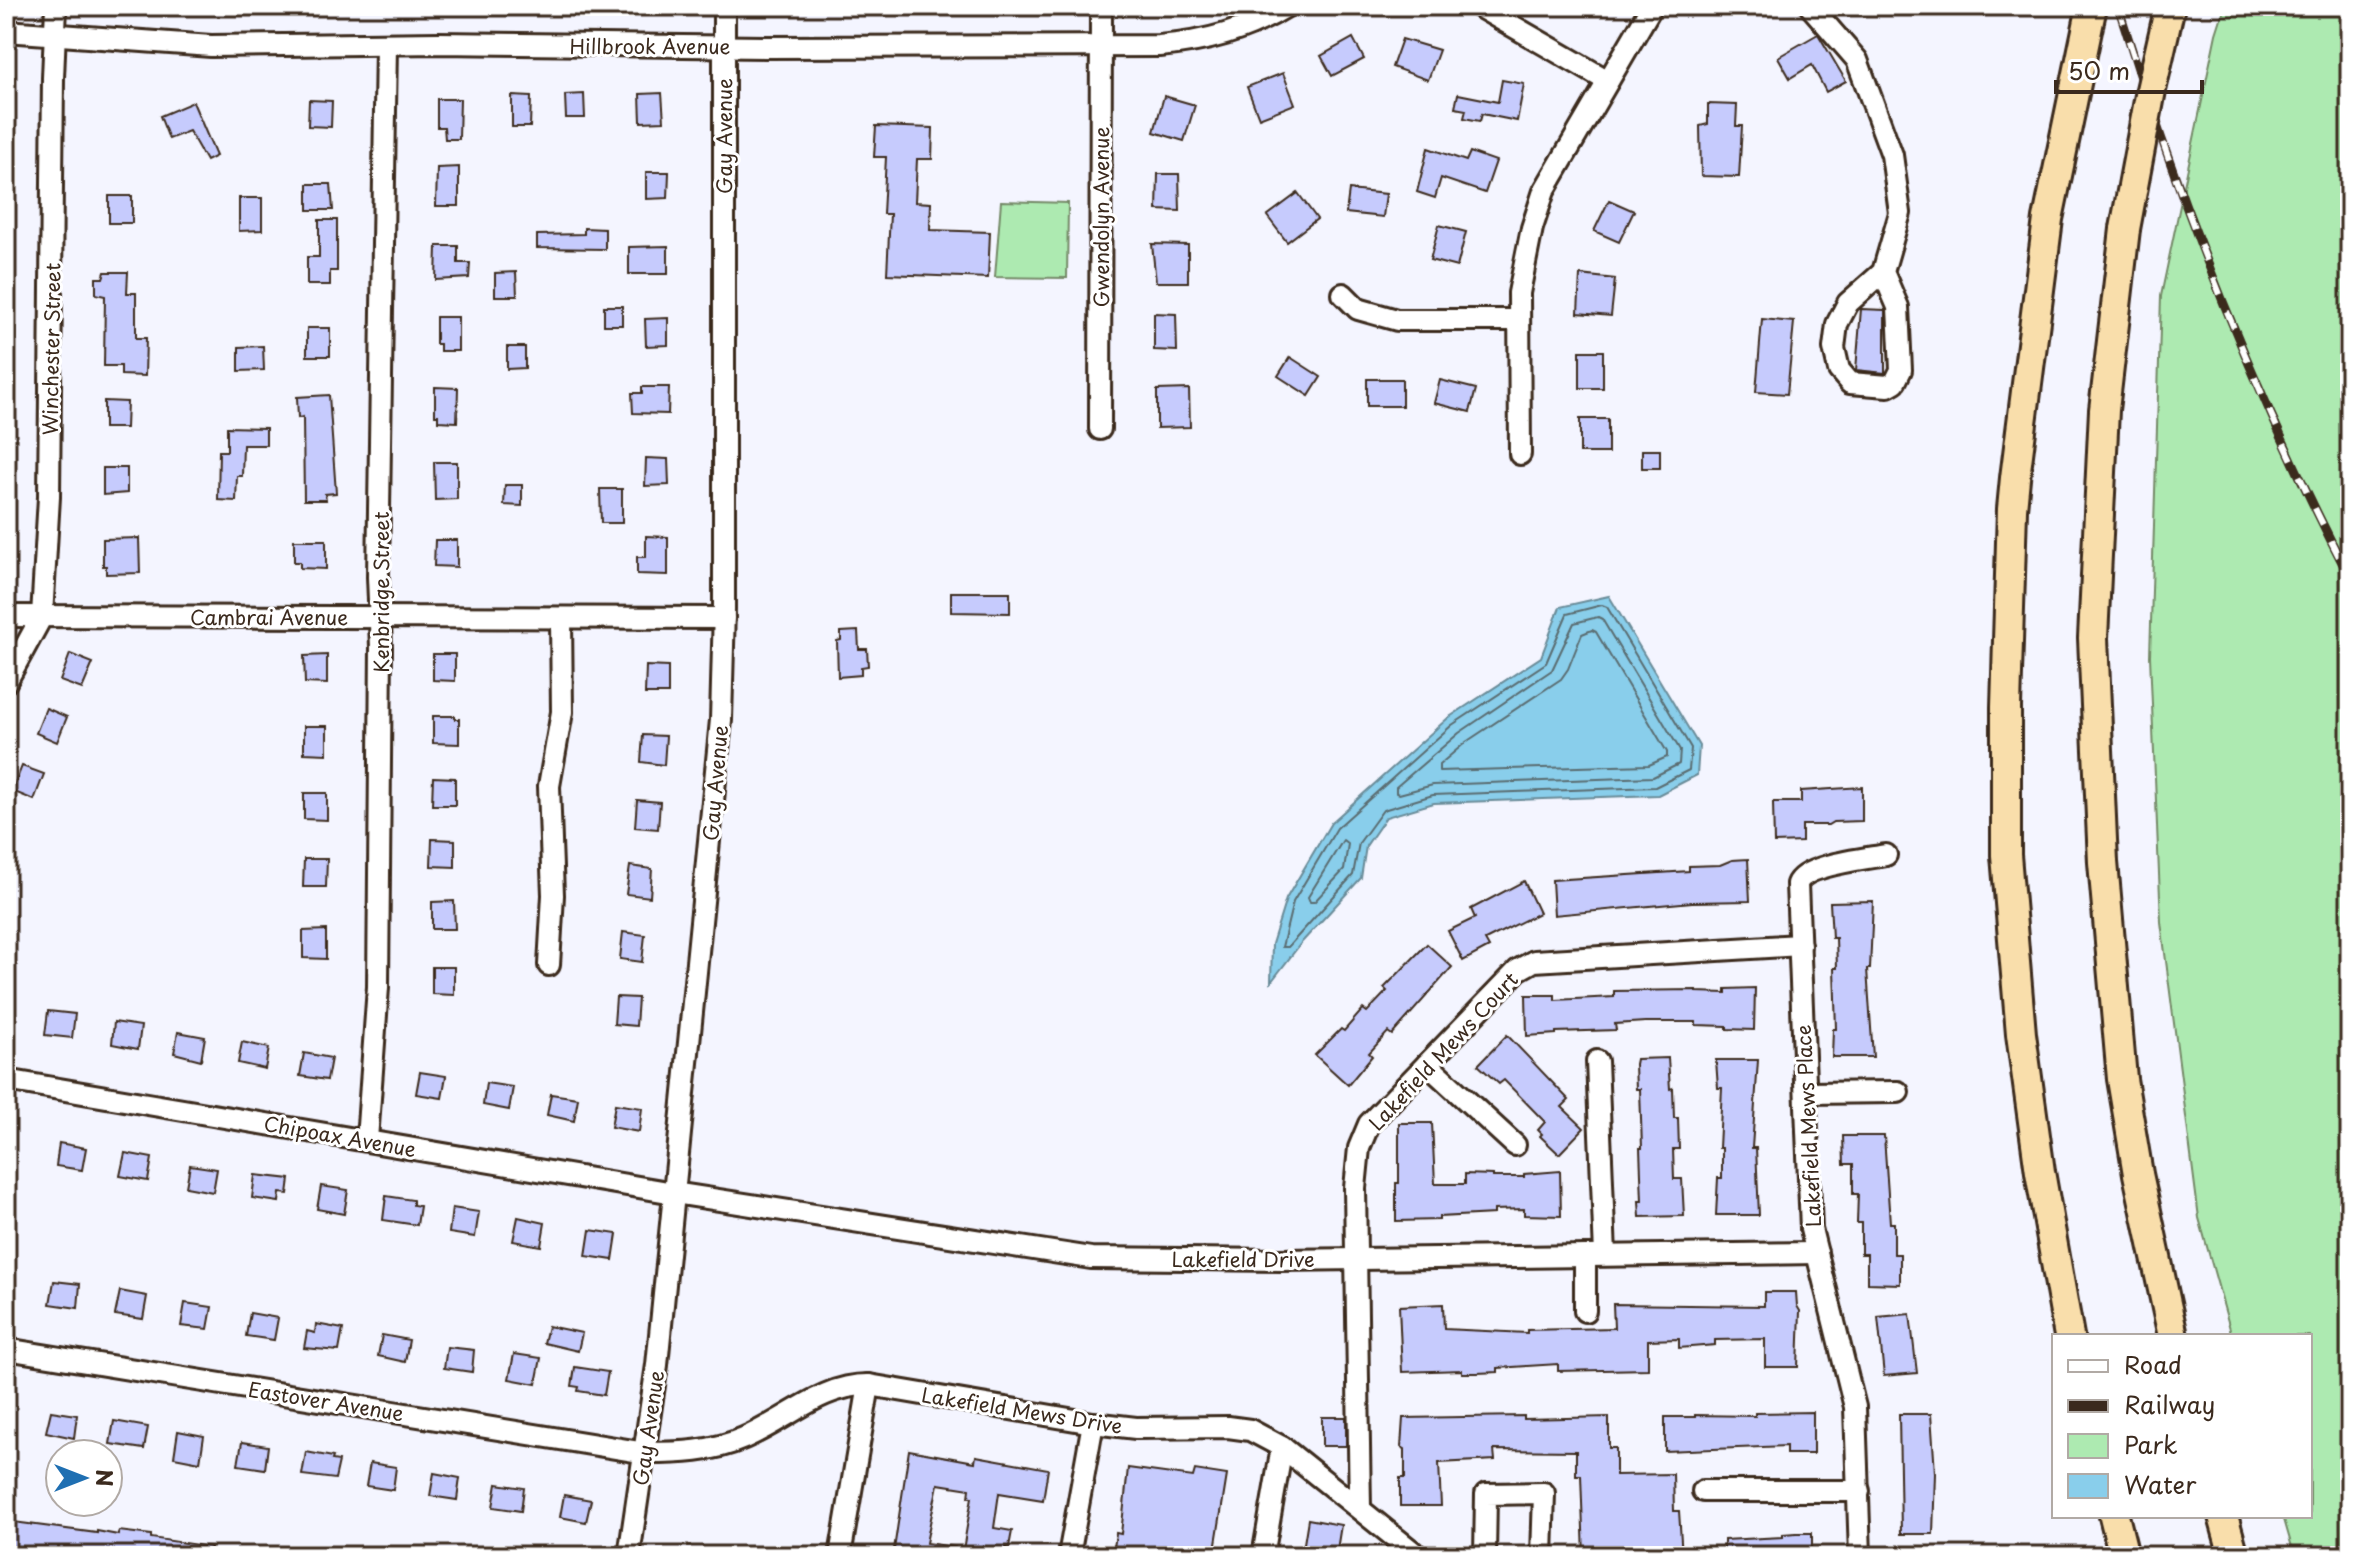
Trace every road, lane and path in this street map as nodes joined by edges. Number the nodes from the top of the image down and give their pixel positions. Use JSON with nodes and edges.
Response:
{"nodes":[{"id":1,"x":56,"y":6,"type":"edge"},
{"id":2,"x":724,"y":6,"type":"edge"},
{"id":3,"x":1101,"y":6,"type":"edge"},
{"id":4,"x":1287,"y":6,"type":"edge"},
{"id":5,"x":1478,"y":6,"type":"edge"},
{"id":6,"x":1652,"y":6,"type":"edge"},
{"id":7,"x":1810,"y":6,"type":"edge"},
{"id":8,"x":2092,"y":6,"type":"edge"},
{"id":9,"x":2170,"y":6,"type":"edge"},
{"id":10,"x":6,"y":31,"type":"edge"},
{"id":11,"x":55,"y":35,"type":"junction"},
{"id":12,"x":386,"y":44,"type":"junction"},
{"id":13,"x":724,"y":46,"type":"junction"},
{"id":14,"x":1101,"y":46,"type":"junction"},
{"id":15,"x":1608,"y":81,"type":"junction"},
{"id":16,"x":1883,"y":272,"type":"junction"},
{"id":17,"x":1343,"y":294,"type":"dead end"},
{"id":18,"x":1519,"y":320,"type":"junction"},
{"id":19,"x":1100,"y":429,"type":"dead end"},
{"id":20,"x":1520,"y":454,"type":"dead end"},
{"id":21,"x":6,"y":616,"type":"edge"},
{"id":22,"x":42,"y":616,"type":"junction"},
{"id":23,"x":380,"y":618,"type":"junction"},
{"id":24,"x":724,"y":618,"type":"junction"},
{"id":25,"x":561,"y":619,"type":"junction"},
{"id":26,"x":6,"y":682,"type":"edge"},
{"id":27,"x":1886,"y":855,"type":"dead end"},
{"id":28,"x":1800,"y":945,"type":"junction"},
{"id":29,"x":549,"y":965,"type":"dead end"},
{"id":30,"x":1597,"y":1061,"type":"dead end"},
{"id":31,"x":1427,"y":1064,"type":"junction"},
{"id":32,"x":6,"y":1080,"type":"edge"},
{"id":33,"x":1898,"y":1092,"type":"dead end"},
{"id":34,"x":1806,"y":1093,"type":"junction"},
{"id":35,"x":367,"y":1140,"type":"junction"},
{"id":36,"x":1515,"y":1145,"type":"dead end"},
{"id":37,"x":674,"y":1193,"type":"junction"},
{"id":38,"x":1817,"y":1253,"type":"junction"},
{"id":39,"x":1595,"y":1256,"type":"junction"},
{"id":40,"x":1356,"y":1258,"type":"junction"},
{"id":41,"x":1585,"y":1311,"type":"dead end"},
{"id":42,"x":2069,"y":1334,"type":"edge"},
{"id":43,"x":2173,"y":1334,"type":"edge"},
{"id":44,"x":6,"y":1349,"type":"edge"},
{"id":45,"x":869,"y":1385,"type":"junction"},
{"id":46,"x":1093,"y":1423,"type":"junction"},
{"id":47,"x":1282,"y":1447,"type":"junction"},
{"id":48,"x":646,"y":1453,"type":"junction"},
{"id":49,"x":1703,"y":1491,"type":"dead end"},
{"id":50,"x":1859,"y":1491,"type":"junction"},
{"id":51,"x":1360,"y":1509,"type":"junction"},
{"id":52,"x":2114,"y":1518,"type":"edge"},
{"id":53,"x":2224,"y":1518,"type":"edge"},
{"id":54,"x":629,"y":1556,"type":"edge"},
{"id":55,"x":840,"y":1556,"type":"edge"},
{"id":56,"x":1069,"y":1556,"type":"edge"},
{"id":57,"x":1263,"y":1556,"type":"edge"},
{"id":58,"x":1418,"y":1556,"type":"edge"},
{"id":59,"x":1485,"y":1556,"type":"edge"},
{"id":60,"x":1542,"y":1556,"type":"edge"},
{"id":61,"x":1860,"y":1556,"type":"edge"},
{"id":62,"x":2124,"y":1556,"type":"edge"},
{"id":63,"x":2234,"y":1556,"type":"edge"}],
"edges":[{"from":1,"to":11,"type":"street","name":"Winchester Street"},
{"from":2,"to":13,"type":"street","name":"Gay Avenue"},
{"from":3,"to":14,"type":"street","name":"Gwendolyn Avenue"},
{"from":4,"to":14,"type":"street","name":"Hillbrook Avenue"},
{"from":5,"to":15,"type":"street"},
{"from":6,"to":15,"type":"street"},
{"from":7,"to":16,"type":"street"},
{"from":8,"to":42,"type":"highway"},
{"from":9,"to":43,"type":"highway","bridge":true},
{"from":10,"to":11,"type":"street","name":"Hillbrook Avenue"},
{"from":11,"to":12,"type":"street","name":"Hillbrook Avenue"},
{"from":11,"to":22,"type":"street","name":"Winchester Street"},
{"from":12,"to":13,"type":"street","name":"Hillbrook Avenue"},
{"from":12,"to":23,"type":"street","name":"Kenbridge Street"},
{"from":13,"to":14,"type":"street","name":"Hillbrook Avenue"},
{"from":13,"to":24,"type":"street","name":"Gay Avenue"},
{"from":14,"to":19,"type":"street","name":"Gwendolyn Avenue"},
{"from":15,"to":18,"type":"street"},
{"from":16,"to":16,"type":"street"},
{"from":17,"to":18,"type":"street"},
{"from":18,"to":20,"type":"street"},
{"from":21,"to":22,"type":"street","name":"Cambrai Avenue"},
{"from":22,"to":23,"type":"street","name":"Cambrai Avenue"},
{"from":22,"to":26,"type":"street","name":"Winchester Street"},
{"from":23,"to":25,"type":"street","name":"Cambrai Avenue"},
{"from":23,"to":35,"type":"street","name":"Kenbridge Street"},
{"from":24,"to":25,"type":"street","name":"Cambrai Avenue"},
{"from":24,"to":37,"type":"street","name":"Gay Avenue"},
{"from":25,"to":29,"type":"street"},
{"from":27,"to":28,"type":"street","name":"Lakefield Mews Place"},
{"from":28,"to":31,"type":"street","name":"Lakefield Mews Court"},
{"from":28,"to":34,"type":"street","name":"Lakefield Mews Place"},
{"from":30,"to":39,"type":"street"},
{"from":31,"to":36,"type":"street"},
{"from":31,"to":40,"type":"street","name":"Lakefield Mews Court"},
{"from":32,"to":35,"type":"street","name":"Chipoax Avenue"},
{"from":33,"to":34,"type":"street"},
{"from":34,"to":38,"type":"street","name":"Lakefield Mews Place"},
{"from":35,"to":37,"type":"street","name":"Chipoax Avenue"},
{"from":37,"to":40,"type":"street","name":"Lakefield Drive"},
{"from":37,"to":48,"type":"street","name":"Gay Avenue"},
{"from":38,"to":39,"type":"street","name":"Lakefield Drive"},
{"from":38,"to":50,"type":"street","name":"Lakefield Mews Place"},
{"from":39,"to":40,"type":"street","name":"Lakefield Drive"},
{"from":39,"to":41,"type":"street"},
{"from":40,"to":51,"type":"street","name":"Lakefield Mews Court"},
{"from":44,"to":48,"type":"street","name":"Eastover Avenue"},
{"from":45,"to":46,"type":"street","name":"Lakefield Mews Drive"},
{"from":45,"to":48,"type":"street","name":"Lakefield Mews Drive"},
{"from":45,"to":55,"type":"street"},
{"from":46,"to":47,"type":"street","name":"Lakefield Mews Drive"},
{"from":46,"to":56,"type":"street"},
{"from":47,"to":51,"type":"street","name":"Lakefield Mews Drive"},
{"from":47,"to":57,"type":"street"},
{"from":48,"to":54,"type":"street","name":"Gay Avenue"},
{"from":49,"to":50,"type":"street"},
{"from":50,"to":61,"type":"street","name":"Lakefield Mews Place"},
{"from":51,"to":58,"type":"street","name":"Lakefield Mews Drive"},
{"from":52,"to":62,"type":"highway"},
{"from":53,"to":63,"type":"highway"},
{"from":59,"to":60,"type":"street"}]}
